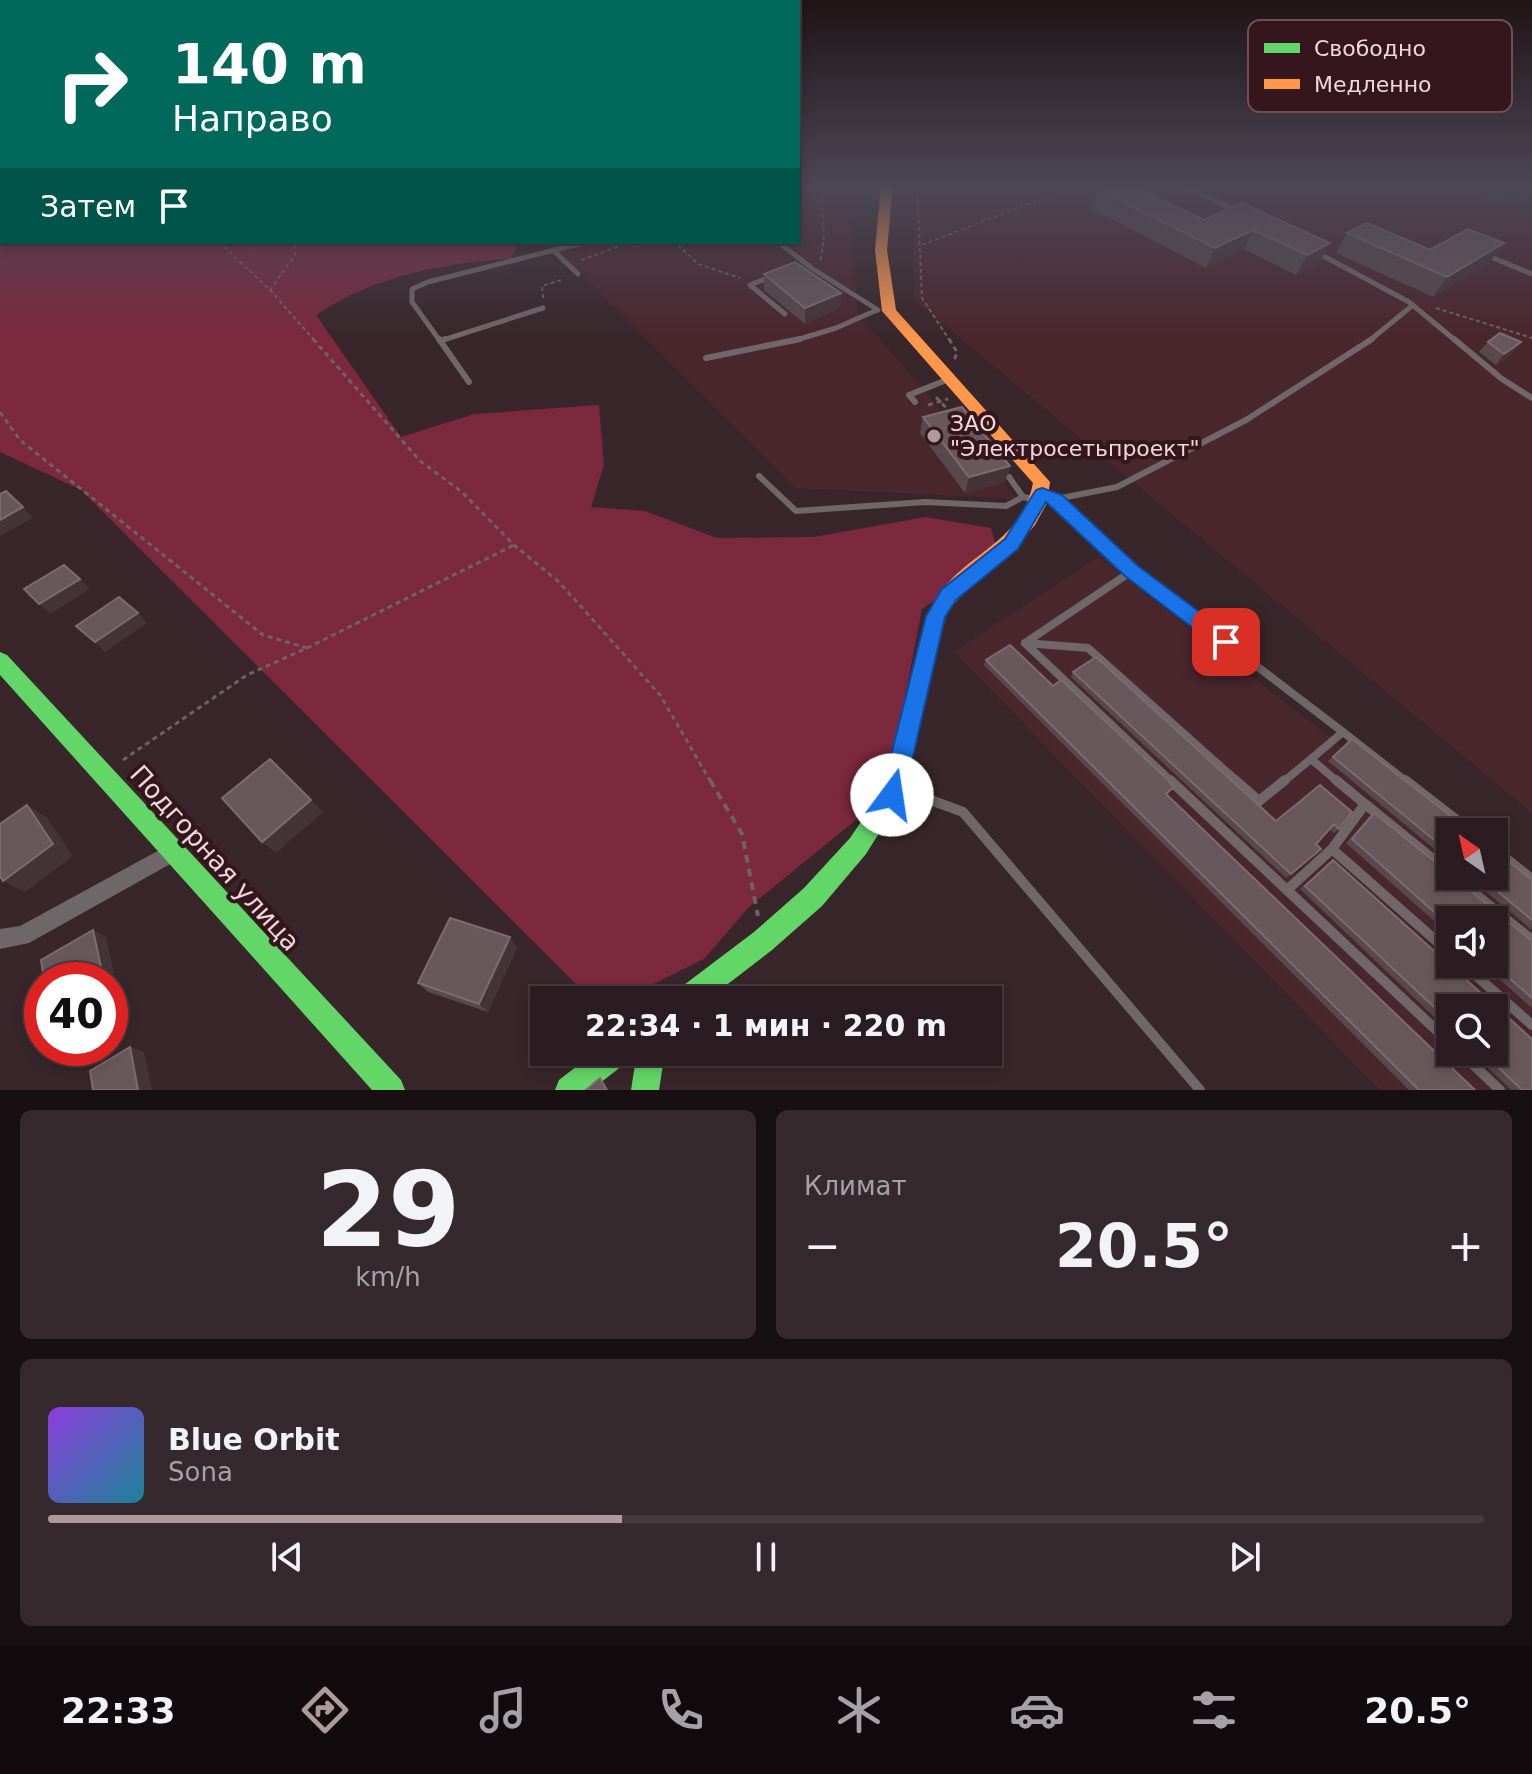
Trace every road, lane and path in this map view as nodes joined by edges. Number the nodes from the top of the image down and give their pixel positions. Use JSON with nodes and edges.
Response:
{"nodes":[{"id":1,"x":823,"y":236,"type":"edge"},
{"id":2,"x":882,"y":236,"type":"edge"},
{"id":3,"x":921,"y":236,"type":"edge"},
{"id":4,"x":946,"y":236,"type":"edge"},
{"id":5,"x":221,"y":244,"type":"edge"},
{"id":6,"x":294,"y":244,"type":"edge"},
{"id":7,"x":579,"y":244,"type":"edge"},
{"id":8,"x":634,"y":244,"type":"edge"},
{"id":9,"x":677,"y":244,"type":"edge"},
{"id":10,"x":781,"y":244,"type":"edge"},
{"id":11,"x":922,"y":245,"type":"junction"},
{"id":12,"x":1303,"y":245,"type":"edge"},
{"id":13,"x":1473,"y":250,"type":"edge"},
{"id":14,"x":554,"y":251,"type":"junction"},
{"id":15,"x":816,"y":263,"type":"dead end"},
{"id":16,"x":806,"y":264,"type":"junction"},
{"id":17,"x":568,"y":265,"type":"junction"},
{"id":18,"x":792,"y":269,"type":"edge"},
{"id":19,"x":578,"y":274,"type":"joint"},
{"id":20,"x":778,"y":274,"type":"edge"},
{"id":21,"x":1532,"y":274,"type":"edge"},
{"id":22,"x":750,"y":285,"type":"junction"},
{"id":23,"x":270,"y":290,"type":"junction"},
{"id":24,"x":1411,"y":304,"type":"junction"},
{"id":25,"x":543,"y":308,"type":"joint"},
{"id":26,"x":883,"y":311,"type":"junction"},
{"id":27,"x":785,"y":314,"type":"dead end"},
{"id":28,"x":1532,"y":338,"type":"edge"},
{"id":29,"x":440,"y":341,"type":"junction"},
{"id":30,"x":706,"y":358,"type":"dead end"},
{"id":31,"x":950,"y":372,"type":"junction"},
{"id":32,"x":469,"y":382,"type":"dead end"},
{"id":33,"x":1532,"y":398,"type":"edge"},
{"id":34,"x":938,"y":400,"type":"dead end"},
{"id":35,"x":915,"y":402,"type":"dead end"},
{"id":36,"x":0,"y":412,"type":"edge"},
{"id":37,"x":956,"y":419,"type":"edge"},
{"id":38,"x":759,"y":476,"type":"dead end"},
{"id":39,"x":1009,"y":477,"type":"edge"},
{"id":40,"x":1041,"y":495,"type":"junction"},
{"id":41,"x":514,"y":545,"type":"junction"},
{"id":42,"x":1132,"y":571,"type":"junction"},
{"id":43,"x":1025,"y":643,"type":"junction"},
{"id":44,"x":307,"y":648,"type":"junction"},
{"id":45,"x":0,"y":661,"type":"edge"},
{"id":46,"x":1343,"y":732,"type":"junction"},
{"id":47,"x":1311,"y":759,"type":"junction"},
{"id":48,"x":93,"y":762,"type":"junction"},
{"id":49,"x":895,"y":786,"type":"junction"},
{"id":50,"x":1365,"y":804,"type":"junction"},
{"id":51,"x":1454,"y":818,"type":"edge"},
{"id":52,"x":1332,"y":849,"type":"junction"},
{"id":53,"x":174,"y":851,"type":"junction"},
{"id":54,"x":1508,"y":860,"type":"edge"},
{"id":55,"x":1436,"y":862,"type":"edge"},
{"id":56,"x":1532,"y":879,"type":"edge"},
{"id":57,"x":1287,"y":890,"type":"junction"},
{"id":58,"x":1470,"y":890,"type":"edge"},
{"id":59,"x":0,"y":939,"type":"edge"},
{"id":60,"x":1532,"y":940,"type":"edge"},
{"id":61,"x":763,"y":941,"type":"junction"},
{"id":62,"x":1436,"y":941,"type":"edge"},
{"id":63,"x":1479,"y":978,"type":"edge"},
{"id":64,"x":704,"y":986,"type":"edge"},
{"id":65,"x":1532,"y":1025,"type":"edge"},
{"id":66,"x":1436,"y":1030,"type":"edge"},
{"id":67,"x":599,"y":1066,"type":"edge"},
{"id":68,"x":649,"y":1066,"type":"edge"},
{"id":69,"x":1475,"y":1066,"type":"edge"},
{"id":70,"x":391,"y":1090,"type":"edge"},
{"id":71,"x":569,"y":1090,"type":"edge"},
{"id":72,"x":645,"y":1090,"type":"edge"},
{"id":73,"x":1200,"y":1090,"type":"edge"},
{"id":74,"x":1500,"y":1090,"type":"edge"}],
"edges":[{"from":1,"to":15,"type":"path"},
{"from":2,"to":26,"type":"street"},
{"from":3,"to":11,"type":"path"},
{"from":4,"to":11,"type":"path"},
{"from":5,"to":23,"type":"path"},
{"from":6,"to":23,"type":"path"},
{"from":7,"to":14,"type":"lane"},
{"from":8,"to":17,"type":"path"},
{"from":9,"to":22,"type":"path"},
{"from":10,"to":16,"type":"lane"},
{"from":11,"to":31,"type":"path"},
{"from":12,"to":24,"type":"lane"},
{"from":13,"to":21,"type":"lane"},
{"from":14,"to":17,"type":"lane"},
{"from":14,"to":29,"type":"lane"},
{"from":16,"to":18,"type":"lane"},
{"from":16,"to":26,"type":"lane"},
{"from":17,"to":19,"type":"lane"},
{"from":19,"to":25,"type":"path"},
{"from":20,"to":22,"type":"lane"},
{"from":22,"to":27,"type":"lane"},
{"from":23,"to":41,"type":"path"},
{"from":24,"to":28,"type":"path"},
{"from":24,"to":33,"type":"lane"},
{"from":24,"to":40,"type":"lane"},
{"from":25,"to":29,"type":"lane"},
{"from":26,"to":30,"type":"lane"},
{"from":26,"to":31,"type":"street"},
{"from":29,"to":32,"type":"lane"},
{"from":31,"to":35,"type":"lane"},
{"from":31,"to":40,"type":"street"},
{"from":34,"to":37,"type":"path"},
{"from":36,"to":44,"type":"path"},
{"from":38,"to":40,"type":"lane"},
{"from":39,"to":40,"type":"lane"},
{"from":40,"to":42,"type":"lane"},
{"from":40,"to":49,"type":"street"},
{"from":41,"to":44,"type":"path"},
{"from":41,"to":61,"type":"path"},
{"from":42,"to":43,"type":"lane"},
{"from":42,"to":46,"type":"lane"},
{"from":43,"to":47,"type":"lane"},
{"from":43,"to":57,"type":"lane"},
{"from":44,"to":48,"type":"path"},
{"from":45,"to":48,"type":"street","name":"Подгорная улица"},
{"from":46,"to":47,"type":"lane"},
{"from":46,"to":51,"type":"lane"},
{"from":47,"to":50,"type":"lane"},
{"from":48,"to":53,"type":"street","name":"Подгорная улица"},
{"from":49,"to":61,"type":"street"},
{"from":49,"to":73,"type":"lane"},
{"from":50,"to":52,"type":"lane"},
{"from":50,"to":55,"type":"lane"},
{"from":52,"to":57,"type":"lane"},
{"from":52,"to":62,"type":"lane"},
{"from":53,"to":59,"type":"street"},
{"from":53,"to":70,"type":"street","name":"Подгорная улица"},
{"from":54,"to":56,"type":"lane"},
{"from":57,"to":66,"type":"lane"},
{"from":58,"to":60,"type":"lane"},
{"from":61,"to":64,"type":"street"},
{"from":63,"to":65,"type":"lane"},
{"from":67,"to":71,"type":"street"},
{"from":68,"to":72,"type":"street"},
{"from":69,"to":74,"type":"lane"}]}
